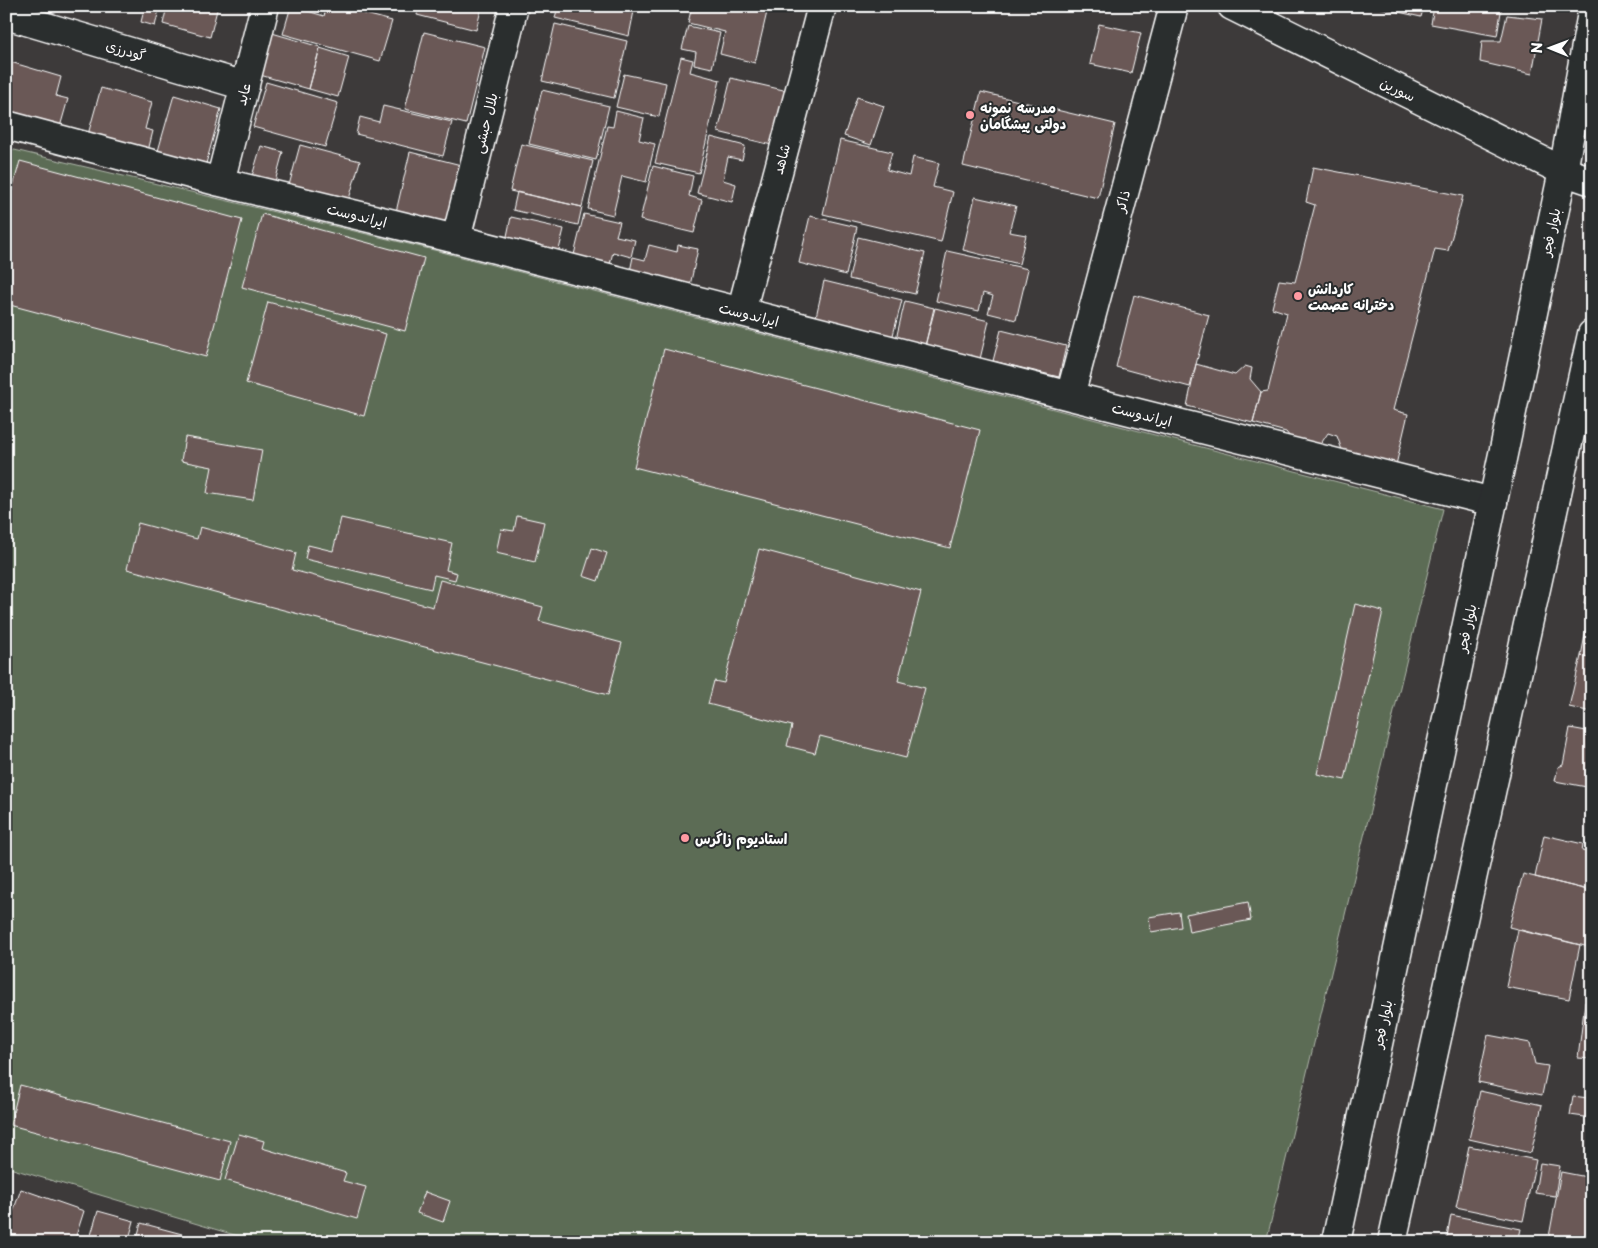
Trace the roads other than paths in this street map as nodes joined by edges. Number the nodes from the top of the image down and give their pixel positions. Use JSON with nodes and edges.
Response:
{"nodes":[{"id":1,"x":265,"y":6,"type":"edge"},
{"id":2,"x":514,"y":6,"type":"edge"},
{"id":3,"x":822,"y":6,"type":"edge"},
{"id":4,"x":1174,"y":6,"type":"edge"},
{"id":5,"x":1232,"y":6,"type":"edge"},
{"id":6,"x":10,"y":12,"type":"edge"},
{"id":7,"x":1592,"y":13,"type":"edge"},
{"id":8,"x":245,"y":86,"type":"junction"},
{"id":9,"x":6,"y":125,"type":"edge"},
{"id":10,"x":1563,"y":171,"type":"junction"},
{"id":11,"x":1592,"y":181,"type":"edge"},
{"id":12,"x":220,"y":182,"type":"junction"},
{"id":13,"x":456,"y":239,"type":"junction"},
{"id":14,"x":741,"y":312,"type":"junction"},
{"id":15,"x":1591,"y":340,"type":"edge"},
{"id":16,"x":1070,"y":396,"type":"junction"},
{"id":17,"x":1493,"y":502,"type":"junction"},
{"id":18,"x":1336,"y":1242,"type":"edge"},
{"id":19,"x":1392,"y":1242,"type":"edge"}],
"edges":[{"from":1,"to":8,"type":"street","name":"عابد"},
{"from":2,"to":13,"type":"street","name":"بلال حبشی"},
{"from":3,"to":14,"type":"street","name":"شاهد"},
{"from":4,"to":16,"type":"street","name":"ذاکر"},
{"from":5,"to":10,"type":"street","name":"سورین"},
{"from":6,"to":8,"type":"street","name":"گودرزی"},
{"from":7,"to":10,"type":"street","name":"بلوار فجر"},
{"from":8,"to":12,"type":"street","name":"عابد"},
{"from":9,"to":12,"type":"street","name":"ایراندوست"},
{"from":10,"to":11,"type":"street","name":"سورین"},
{"from":10,"to":17,"type":"street","name":"بلوار فجر"},
{"from":12,"to":13,"type":"street","name":"ایراندوست"},
{"from":13,"to":14,"type":"street","name":"ایراندوست"},
{"from":14,"to":16,"type":"street","name":"ایراندوست"},
{"from":15,"to":19,"type":"street"},
{"from":16,"to":17,"type":"street","name":"ایراندوست"},
{"from":17,"to":18,"type":"street","name":"بلوار فجر"}]}
